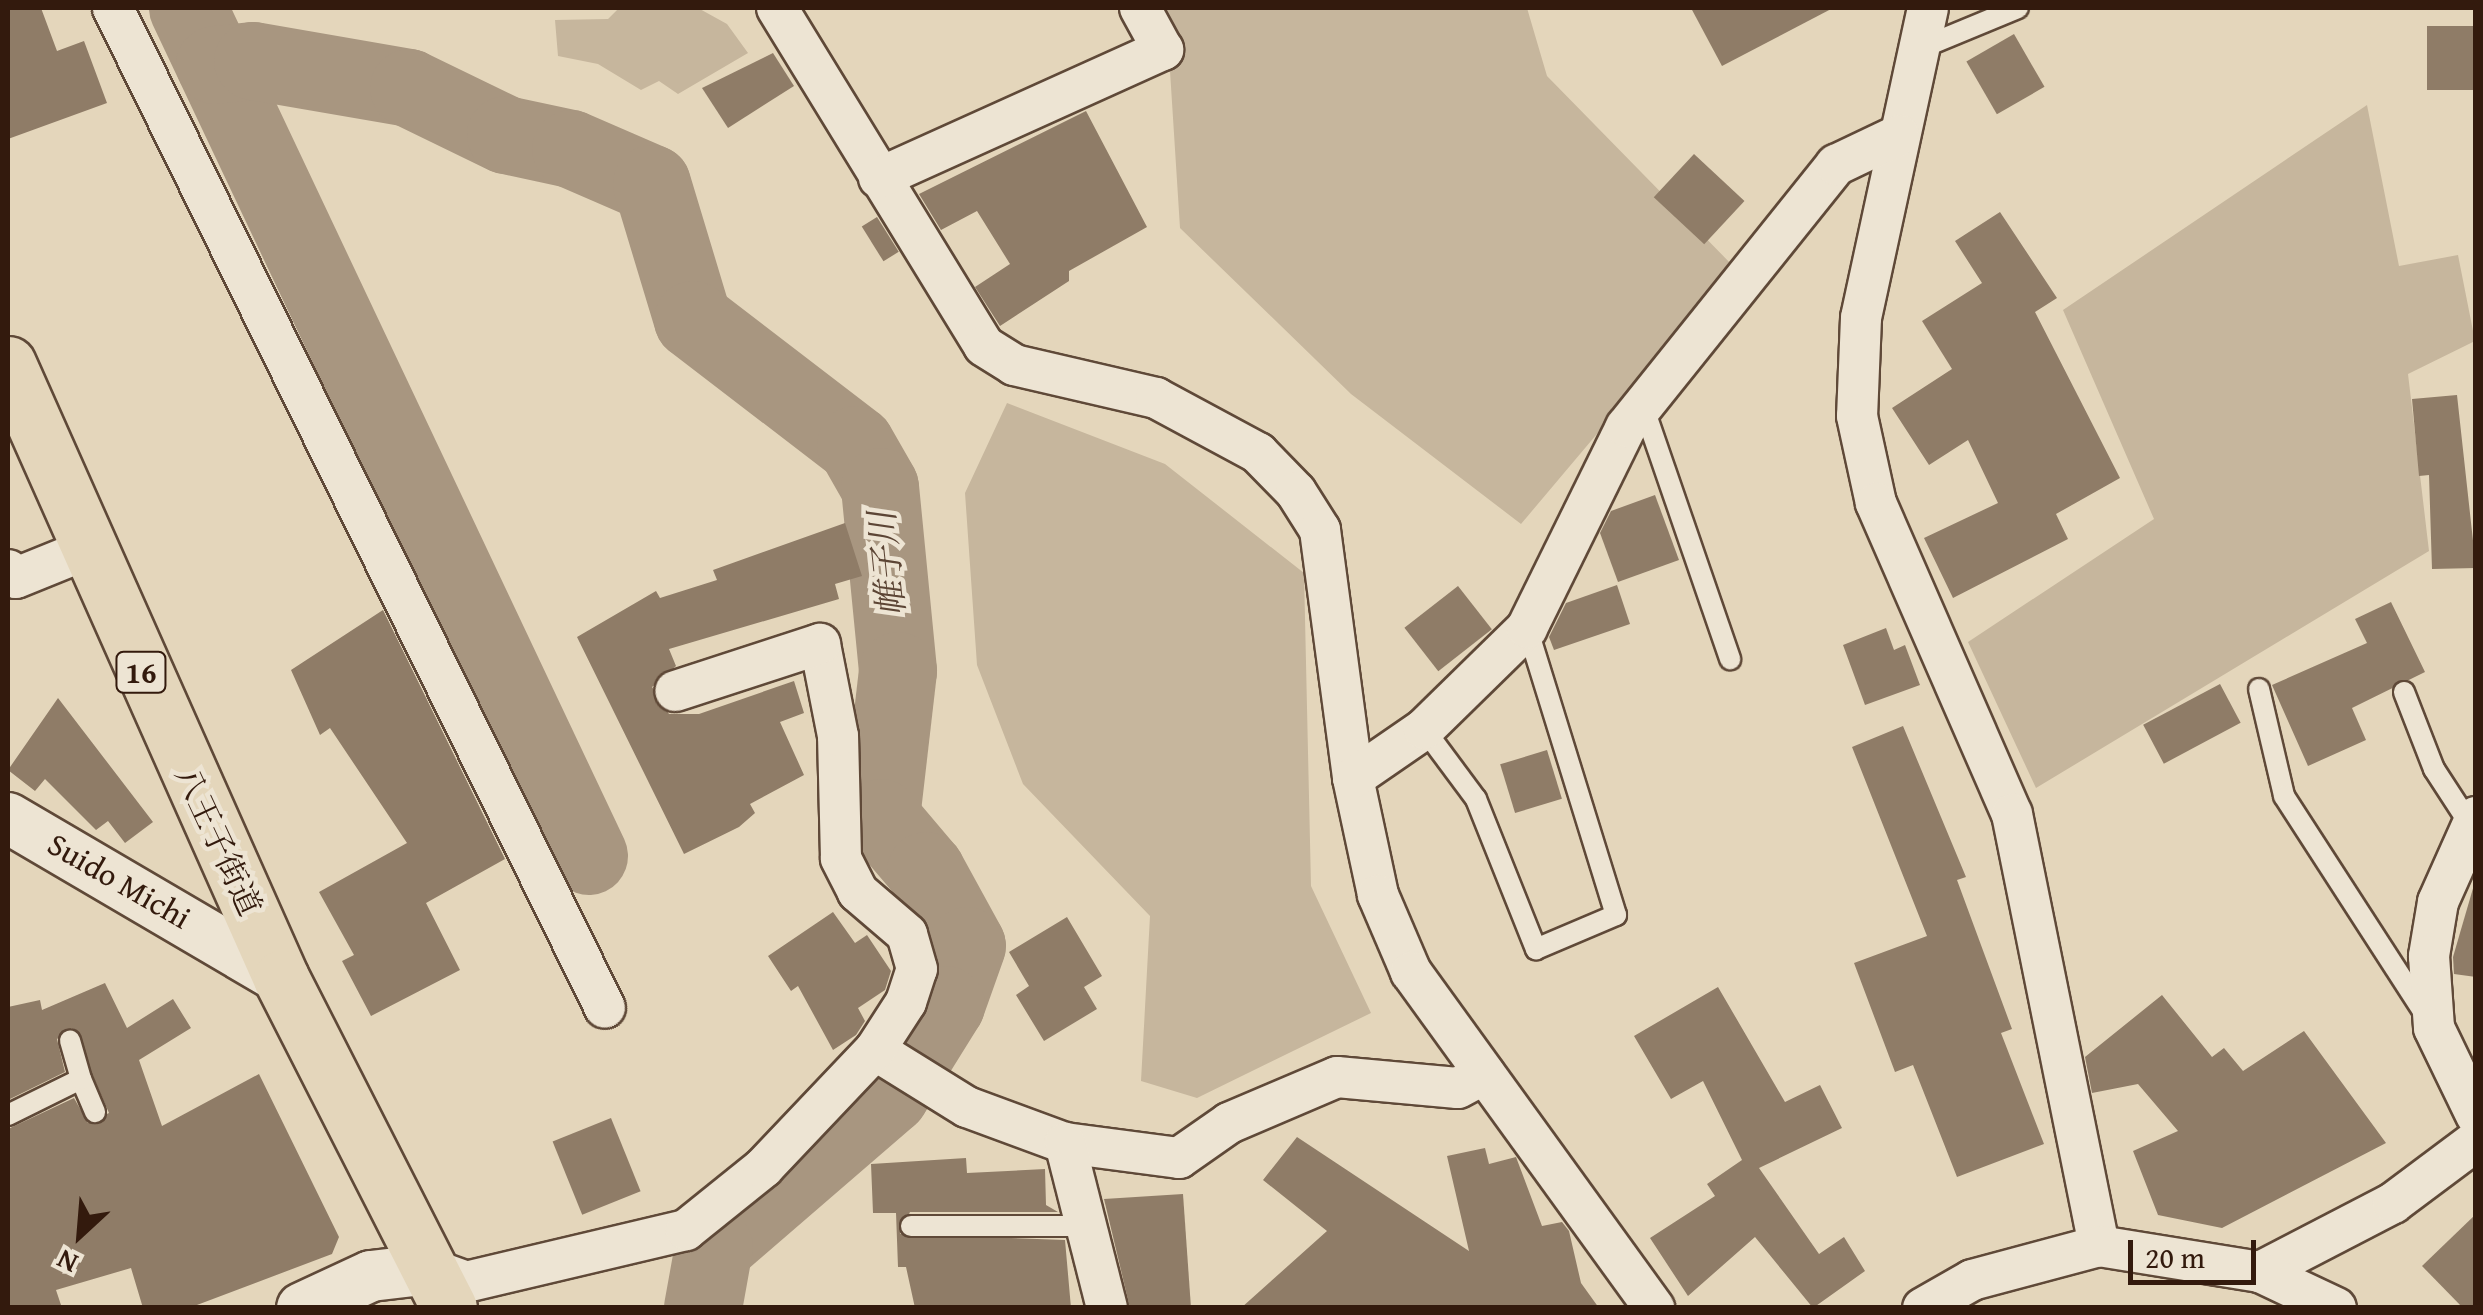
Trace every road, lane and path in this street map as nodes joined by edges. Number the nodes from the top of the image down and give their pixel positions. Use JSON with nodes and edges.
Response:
{"nodes":[{"id":1,"x":113,"y":8,"type":"edge"},
{"id":2,"x":1140,"y":8,"type":"edge"},
{"id":3,"x":1928,"y":8,"type":"edge"},
{"id":4,"x":2018,"y":8,"type":"edge"},
{"id":5,"x":786,"y":11,"type":"edge"},
{"id":6,"x":1918,"y":49,"type":"junction"},
{"id":7,"x":1900,"y":135,"type":"junction"},
{"id":8,"x":880,"y":178,"type":"junction"},
{"id":9,"x":8,"y":364,"type":"edge"},
{"id":10,"x":1642,"y":406,"type":"junction"},
{"id":11,"x":86,"y":550,"type":"junction"},
{"id":12,"x":8,"y":570,"type":"edge"},
{"id":13,"x":1527,"y":628,"type":"junction"},
{"id":14,"x":1730,"y":659,"type":"dead end"},
{"id":15,"x":2259,"y":689,"type":"dead end"},
{"id":16,"x":675,"y":691,"type":"dead end"},
{"id":17,"x":2404,"y":692,"type":"dead end"},
{"id":18,"x":1424,"y":729,"type":"junction"},
{"id":19,"x":1353,"y":778,"type":"junction"},
{"id":20,"x":8,"y":818,"type":"edge"},
{"id":21,"x":2473,"y":821,"type":"edge"},
{"id":22,"x":281,"y":978,"type":"junction"},
{"id":23,"x":605,"y":1008,"type":"dead end"},
{"id":24,"x":2434,"y":1028,"type":"junction"},
{"id":25,"x":70,"y":1041,"type":"dead end"},
{"id":26,"x":884,"y":1056,"type":"junction"},
{"id":27,"x":1484,"y":1074,"type":"junction"},
{"id":28,"x":81,"y":1079,"type":"junction"},
{"id":29,"x":95,"y":1112,"type":"dead end"},
{"id":30,"x":8,"y":1115,"type":"edge"},
{"id":31,"x":2476,"y":1115,"type":"edge"},
{"id":32,"x":2476,"y":1141,"type":"edge"},
{"id":33,"x":1064,"y":1143,"type":"junction"},
{"id":34,"x":911,"y":1226,"type":"dead end"},
{"id":35,"x":1084,"y":1226,"type":"junction"},
{"id":36,"x":2099,"y":1246,"type":"junction"},
{"id":37,"x":2260,"y":1272,"type":"junction"},
{"id":38,"x":440,"y":1288,"type":"edge"},
{"id":39,"x":302,"y":1308,"type":"edge"},
{"id":40,"x":1107,"y":1308,"type":"edge"},
{"id":41,"x":1654,"y":1308,"type":"edge"},
{"id":42,"x":1923,"y":1308,"type":"edge"},
{"id":43,"x":2336,"y":1308,"type":"edge"}],
"edges":[{"from":1,"to":23,"type":"street"},
{"from":2,"to":8,"type":"street"},
{"from":3,"to":6,"type":"street"},
{"from":4,"to":6,"type":"lane"},
{"from":5,"to":8,"type":"street"},
{"from":6,"to":7,"type":"street"},
{"from":7,"to":10,"type":"street"},
{"from":7,"to":36,"type":"street"},
{"from":8,"to":19,"type":"street"},
{"from":9,"to":11,"type":"highway","name":"八王子街道","number":"16"},
{"from":10,"to":13,"type":"street"},
{"from":10,"to":14,"type":"lane"},
{"from":11,"to":12,"type":"street"},
{"from":11,"to":22,"type":"highway","name":"八王子街道","number":"16"},
{"from":13,"to":18,"type":"street"},
{"from":13,"to":18,"type":"lane"},
{"from":15,"to":24,"type":"lane"},
{"from":16,"to":26,"type":"street"},
{"from":17,"to":21,"type":"lane"},
{"from":18,"to":19,"type":"street"},
{"from":19,"to":27,"type":"street"},
{"from":20,"to":22,"type":"street","name":"Suido Michi"},
{"from":21,"to":24,"type":"street"},
{"from":22,"to":38,"type":"highway","name":"八王子街道","number":"16"},
{"from":24,"to":31,"type":"street"},
{"from":25,"to":28,"type":"lane"},
{"from":26,"to":33,"type":"street"},
{"from":26,"to":38,"type":"street"},
{"from":27,"to":33,"type":"street"},
{"from":27,"to":41,"type":"street"},
{"from":28,"to":29,"type":"lane"},
{"from":28,"to":30,"type":"lane"},
{"from":32,"to":37,"type":"street"},
{"from":33,"to":35,"type":"street"},
{"from":34,"to":35,"type":"lane"},
{"from":35,"to":40,"type":"street"},
{"from":36,"to":37,"type":"street"},
{"from":36,"to":42,"type":"street"},
{"from":37,"to":43,"type":"street"},
{"from":38,"to":39,"type":"street"}]}
